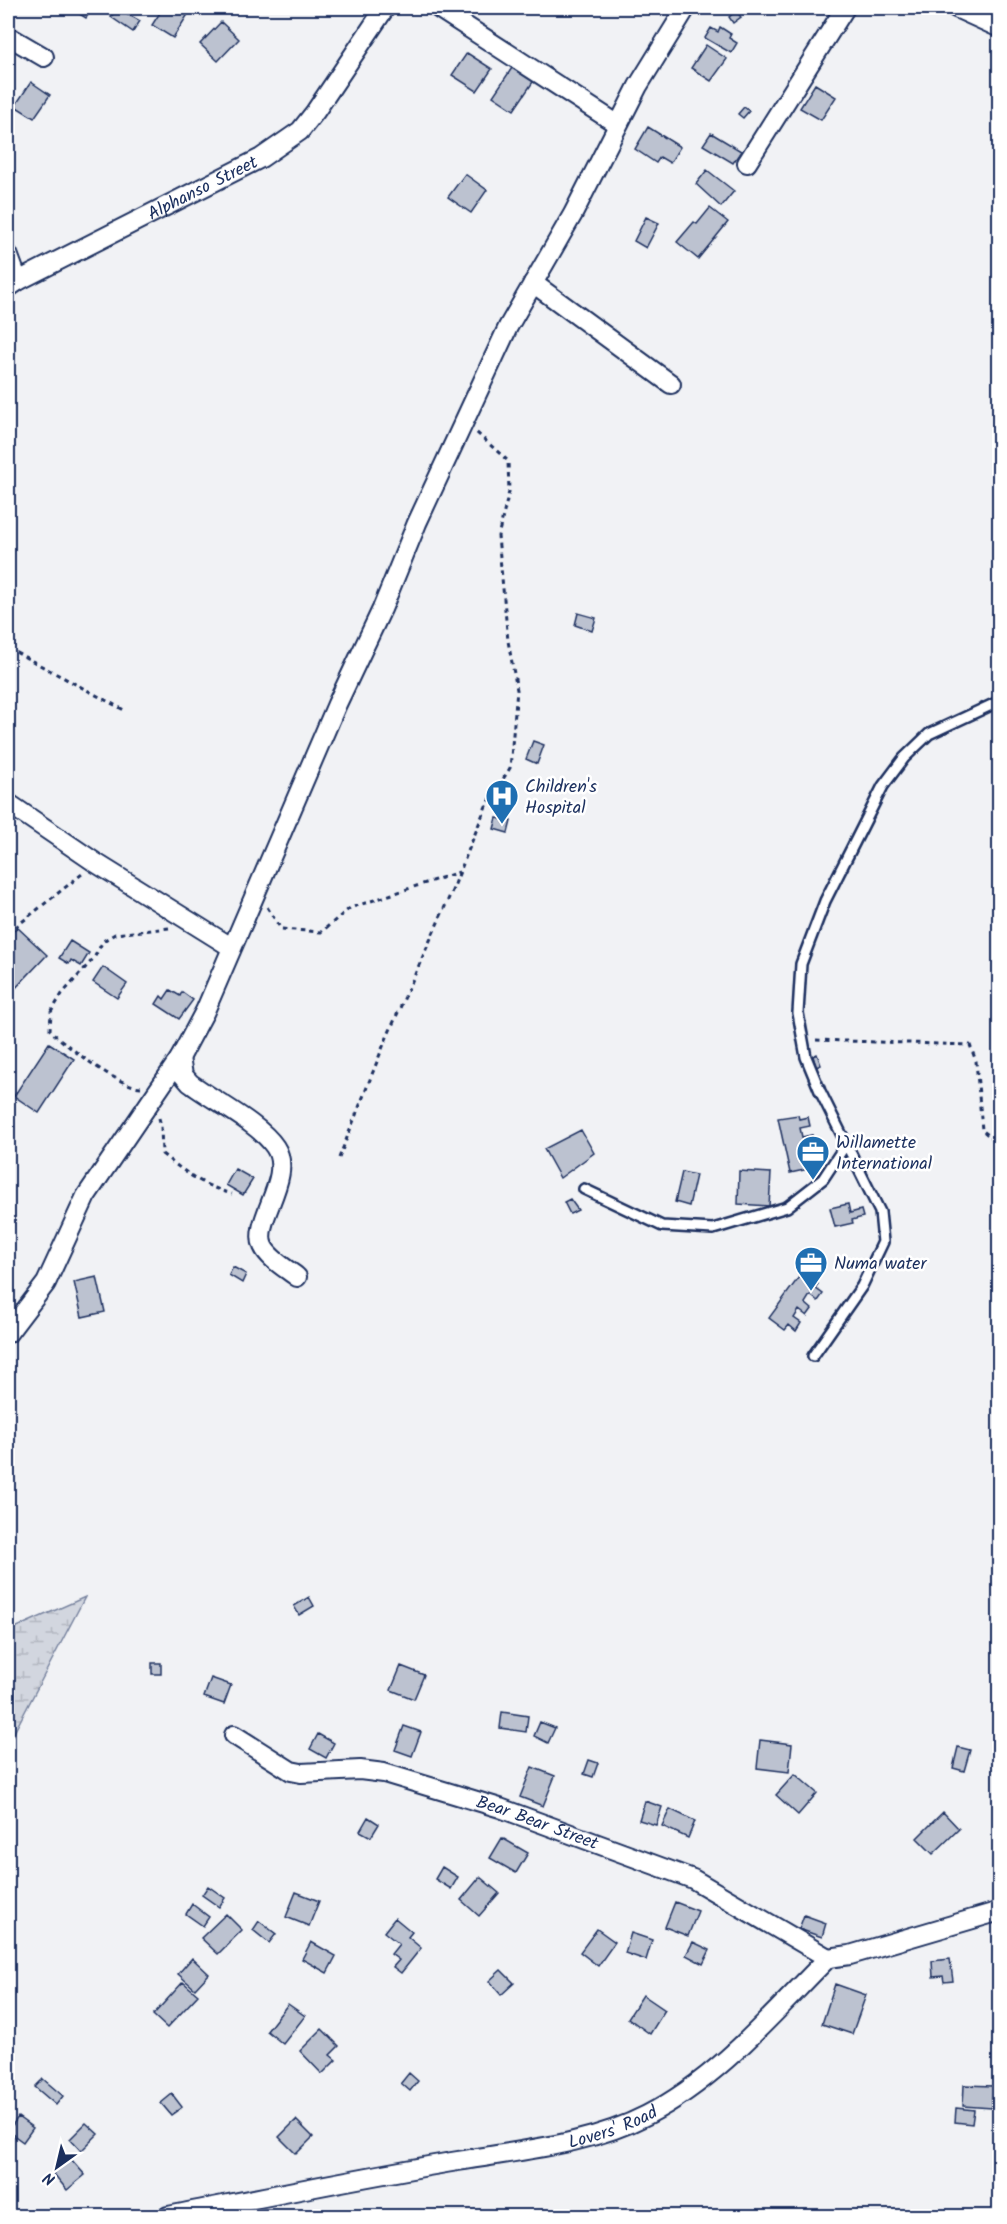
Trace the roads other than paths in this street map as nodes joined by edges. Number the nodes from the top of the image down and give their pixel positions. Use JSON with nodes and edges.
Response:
{"nodes":[{"id":1,"x":385,"y":8,"type":"edge"},
{"id":2,"x":438,"y":8,"type":"edge"},
{"id":3,"x":686,"y":8,"type":"edge"},
{"id":4,"x":845,"y":8,"type":"edge"},
{"id":5,"x":956,"y":8,"type":"edge"},
{"id":6,"x":999,"y":28,"type":"edge"},
{"id":7,"x":8,"y":36,"type":"edge"},
{"id":8,"x":44,"y":57,"type":"dead end"},
{"id":9,"x":617,"y":124,"type":"junction"},
{"id":10,"x":747,"y":163,"type":"dead end"},
{"id":11,"x":8,"y":254,"type":"edge"},
{"id":12,"x":13,"y":284,"type":"edge"},
{"id":13,"x":533,"y":284,"type":"junction"},
{"id":14,"x":671,"y":384,"type":"dead end"},
{"id":15,"x":999,"y":701,"type":"edge"},
{"id":16,"x":8,"y":803,"type":"edge"},
{"id":17,"x":231,"y":947,"type":"junction"},
{"id":18,"x":180,"y":1058,"type":"junction"},
{"id":19,"x":846,"y":1144,"type":"junction"},
{"id":20,"x":584,"y":1189,"type":"dead end"},
{"id":21,"x":297,"y":1277,"type":"dead end"},
{"id":22,"x":8,"y":1333,"type":"edge"},
{"id":23,"x":813,"y":1356,"type":"dead end"},
{"id":24,"x":234,"y":1735,"type":"dead end"},
{"id":25,"x":999,"y":1911,"type":"edge"},
{"id":26,"x":828,"y":1958,"type":"junction"},
{"id":27,"x":168,"y":2217,"type":"edge"}],
"edges":[{"from":1,"to":12,"type":"street","name":"Alphanso Street"},
{"from":2,"to":9,"type":"street"},
{"from":3,"to":9,"type":"street"},
{"from":4,"to":10,"type":"street"},
{"from":5,"to":6,"type":"street"},
{"from":7,"to":8,"type":"street"},
{"from":9,"to":13,"type":"street"},
{"from":11,"to":12,"type":"street"},
{"from":13,"to":14,"type":"street"},
{"from":13,"to":17,"type":"street"},
{"from":15,"to":19,"type":"lane"},
{"from":16,"to":17,"type":"street"},
{"from":17,"to":18,"type":"street"},
{"from":18,"to":21,"type":"street"},
{"from":18,"to":22,"type":"street"},
{"from":19,"to":20,"type":"lane"},
{"from":19,"to":23,"type":"lane"},
{"from":24,"to":26,"type":"street","name":"Bear Bear Street"},
{"from":25,"to":26,"type":"street"},
{"from":26,"to":27,"type":"street","name":"Lovers' Road"}]}
